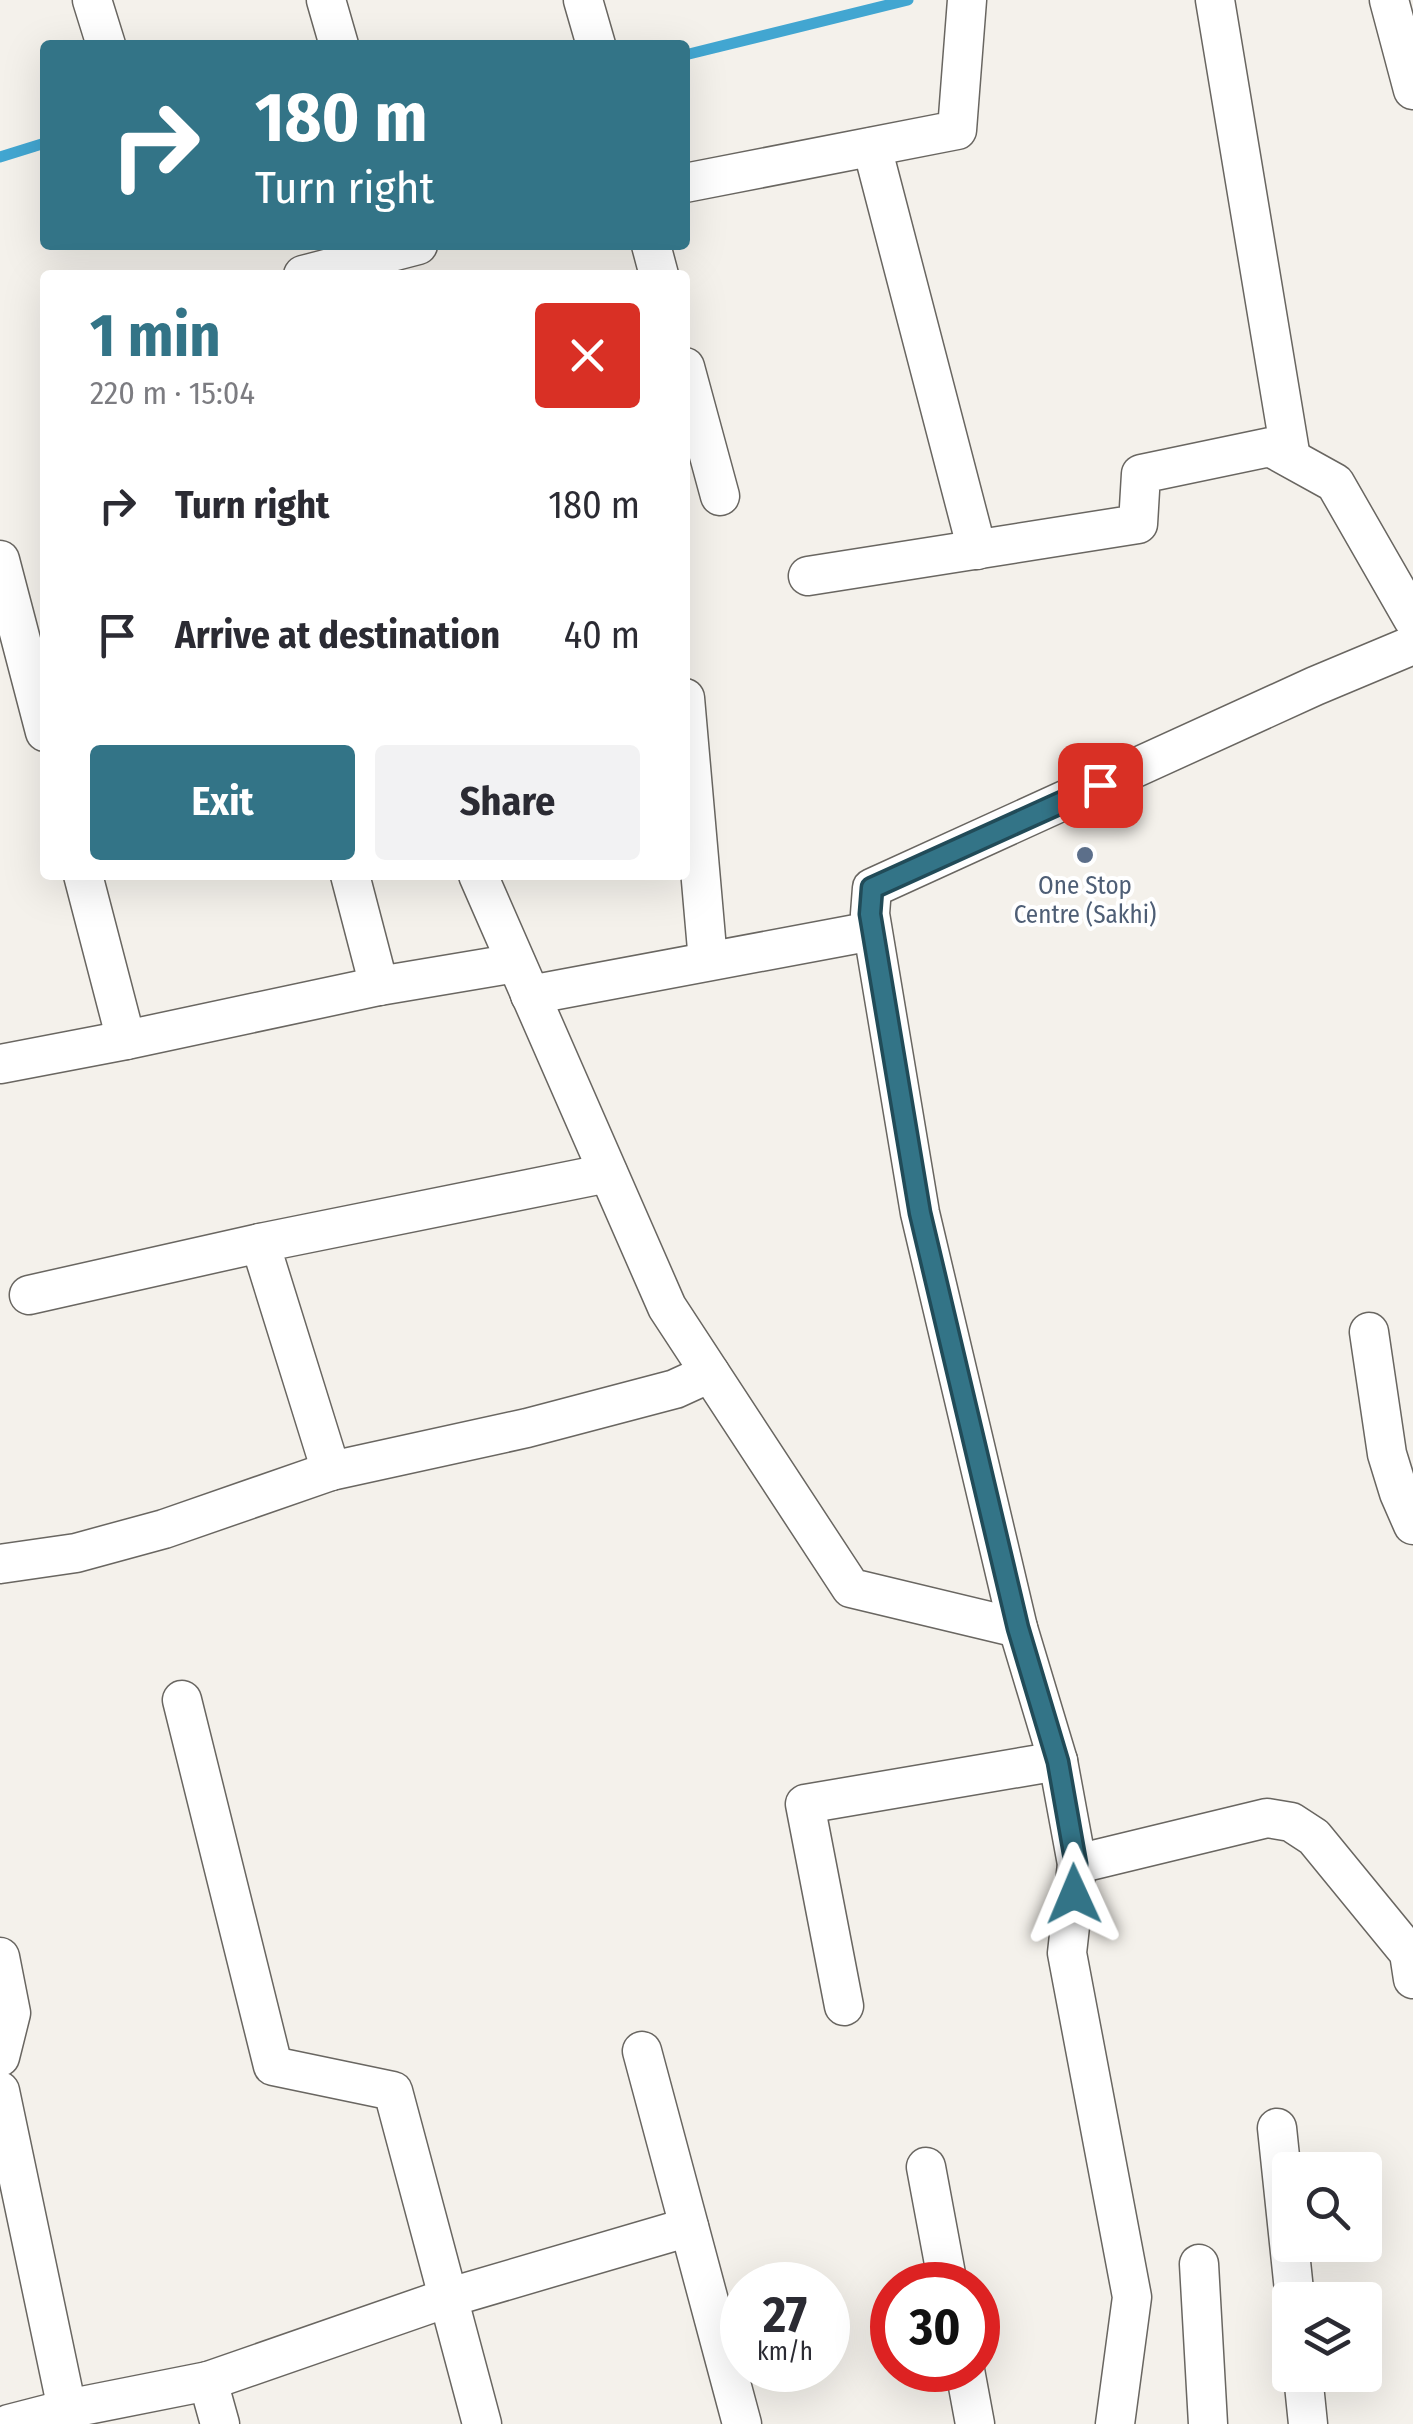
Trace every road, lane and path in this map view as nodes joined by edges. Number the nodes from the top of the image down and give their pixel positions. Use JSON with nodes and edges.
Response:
{"nodes":[{"id":1,"x":92,"y":0,"type":"edge"},
{"id":2,"x":326,"y":0,"type":"edge"},
{"id":3,"x":583,"y":0,"type":"edge"},
{"id":4,"x":967,"y":0,"type":"edge"},
{"id":5,"x":1215,"y":0,"type":"edge"},
{"id":6,"x":1389,"y":0,"type":"edge"},
{"id":7,"x":104,"y":40,"type":"edge"},
{"id":8,"x":337,"y":40,"type":"edge"},
{"id":9,"x":595,"y":40,"type":"edge"},
{"id":10,"x":1413,"y":90,"type":"edge"},
{"id":11,"x":872,"y":147,"type":"junction"},
{"id":12,"x":690,"y":182,"type":"edge"},
{"id":13,"x":399,"y":250,"type":"edge"},
{"id":14,"x":322,"y":270,"type":"edge"},
{"id":15,"x":690,"y":386,"type":"edge"},
{"id":16,"x":1290,"y":458,"type":"junction"},
{"id":17,"x":720,"y":496,"type":"dead end"},
{"id":18,"x":977,"y":550,"type":"junction"},
{"id":19,"x":0,"y":560,"type":"edge"},
{"id":20,"x":808,"y":576,"type":"dead end"},
{"id":21,"x":1413,"y":619,"type":"edge"},
{"id":22,"x":1413,"y":646,"type":"edge"},
{"id":23,"x":40,"y":713,"type":"edge"},
{"id":24,"x":690,"y":755,"type":"edge"},
{"id":25,"x":84,"y":880,"type":"edge"},
{"id":26,"x":351,"y":880,"type":"edge"},
{"id":27,"x":480,"y":880,"type":"edge"},
{"id":28,"x":872,"y":931,"type":"junction"},
{"id":29,"x":708,"y":961,"type":"junction"},
{"id":30,"x":523,"y":979,"type":"junction"},
{"id":31,"x":379,"y":986,"type":"junction"},
{"id":32,"x":126,"y":1040,"type":"junction"},
{"id":33,"x":0,"y":1064,"type":"edge"},
{"id":34,"x":608,"y":1172,"type":"junction"},
{"id":35,"x":260,"y":1242,"type":"junction"},
{"id":36,"x":29,"y":1296,"type":"dead end"},
{"id":37,"x":1369,"y":1332,"type":"dead end"},
{"id":38,"x":710,"y":1373,"type":"junction"},
{"id":39,"x":331,"y":1470,"type":"junction"},
{"id":40,"x":1413,"y":1525,"type":"edge"},
{"id":41,"x":0,"y":1564,"type":"edge"},
{"id":42,"x":1018,"y":1628,"type":"junction"},
{"id":43,"x":182,"y":1700,"type":"dead end"},
{"id":44,"x":1058,"y":1762,"type":"junction"},
{"id":45,"x":1076,"y":1864,"type":"junction"},
{"id":46,"x":0,"y":1957,"type":"edge"},
{"id":47,"x":1412,"y":1960,"type":"edge"},
{"id":48,"x":844,"y":2006,"type":"dead end"},
{"id":49,"x":642,"y":2051,"type":"dead end"},
{"id":50,"x":0,"y":2057,"type":"edge"},
{"id":51,"x":1,"y":2105,"type":"edge"},
{"id":52,"x":1277,"y":2128,"type":"dead end"},
{"id":53,"x":926,"y":2167,"type":"dead end"},
{"id":54,"x":689,"y":2227,"type":"junction"},
{"id":55,"x":944,"y":2262,"type":"edge"},
{"id":56,"x":1199,"y":2264,"type":"dead end"},
{"id":57,"x":1293,"y":2282,"type":"edge"},
{"id":58,"x":447,"y":2298,"type":"junction"},
{"id":59,"x":208,"y":2381,"type":"junction"},
{"id":60,"x":969,"y":2392,"type":"edge"},
{"id":61,"x":1305,"y":2392,"type":"edge"},
{"id":62,"x":68,"y":2409,"type":"junction"},
{"id":63,"x":9,"y":2424,"type":"edge"},
{"id":64,"x":220,"y":2424,"type":"edge"},
{"id":65,"x":482,"y":2424,"type":"edge"},
{"id":66,"x":742,"y":2424,"type":"edge"},
{"id":67,"x":975,"y":2424,"type":"edge"},
{"id":68,"x":1115,"y":2424,"type":"edge"},
{"id":69,"x":1208,"y":2424,"type":"edge"},
{"id":70,"x":1308,"y":2424,"type":"edge"}],
"edges":[{"from":1,"to":7,"type":"street"},
{"from":2,"to":8,"type":"street"},
{"from":3,"to":9,"type":"street"},
{"from":4,"to":11,"type":"street"},
{"from":5,"to":16,"type":"street"},
{"from":6,"to":10,"type":"street"},
{"from":11,"to":12,"type":"street"},
{"from":11,"to":18,"type":"street"},
{"from":13,"to":14,"type":"street"},
{"from":15,"to":17,"type":"street"},
{"from":16,"to":18,"type":"street"},
{"from":16,"to":21,"type":"street"},
{"from":18,"to":20,"type":"street"},
{"from":19,"to":23,"type":"street"},
{"from":22,"to":28,"type":"street"},
{"from":24,"to":29,"type":"street"},
{"from":25,"to":32,"type":"street"},
{"from":26,"to":31,"type":"street"},
{"from":27,"to":30,"type":"street"},
{"from":28,"to":29,"type":"street"},
{"from":28,"to":42,"type":"street"},
{"from":29,"to":30,"type":"street"},
{"from":30,"to":31,"type":"street"},
{"from":30,"to":34,"type":"street"},
{"from":31,"to":32,"type":"street"},
{"from":32,"to":33,"type":"street"},
{"from":34,"to":35,"type":"street"},
{"from":34,"to":38,"type":"street"},
{"from":35,"to":36,"type":"street"},
{"from":35,"to":39,"type":"street"},
{"from":37,"to":40,"type":"street"},
{"from":38,"to":39,"type":"street"},
{"from":38,"to":42,"type":"street"},
{"from":39,"to":41,"type":"street"},
{"from":42,"to":44,"type":"street"},
{"from":43,"to":58,"type":"street"},
{"from":44,"to":45,"type":"street"},
{"from":44,"to":48,"type":"street"},
{"from":45,"to":47,"type":"street"},
{"from":45,"to":68,"type":"street"},
{"from":46,"to":50,"type":"street"},
{"from":49,"to":54,"type":"street"},
{"from":51,"to":62,"type":"street"},
{"from":52,"to":57,"type":"street"},
{"from":53,"to":55,"type":"street"},
{"from":54,"to":58,"type":"street"},
{"from":54,"to":66,"type":"street"},
{"from":56,"to":69,"type":"street"},
{"from":58,"to":59,"type":"street"},
{"from":58,"to":65,"type":"street"},
{"from":59,"to":62,"type":"street"},
{"from":59,"to":64,"type":"street"},
{"from":60,"to":67,"type":"street"},
{"from":61,"to":70,"type":"street"},
{"from":62,"to":63,"type":"street"}]}
